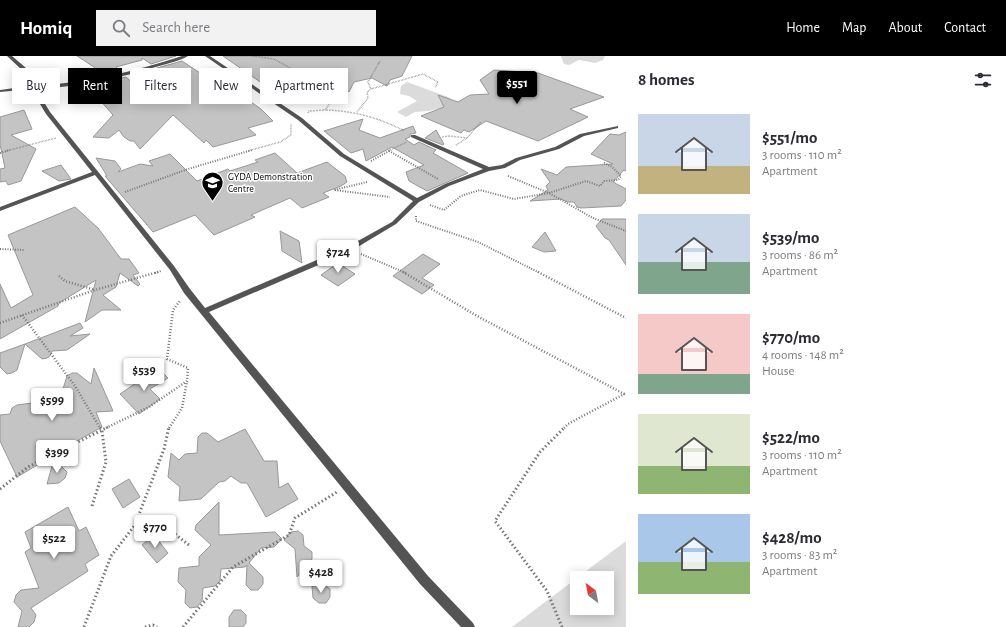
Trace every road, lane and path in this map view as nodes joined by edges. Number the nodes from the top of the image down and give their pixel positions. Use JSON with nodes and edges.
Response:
{"nodes":[{"id":1,"x":9,"y":56,"type":"edge"},
{"id":2,"x":186,"y":56,"type":"edge"},
{"id":3,"x":207,"y":56,"type":"edge"},
{"id":4,"x":252,"y":56,"type":"edge"},
{"id":5,"x":380,"y":61,"type":"dead end"},
{"id":6,"x":23,"y":68,"type":"edge"},
{"id":7,"x":60,"y":85,"type":"edge"},
{"id":8,"x":435,"y":88,"type":"dead end"},
{"id":9,"x":371,"y":89,"type":"junction"},
{"id":10,"x":12,"y":90,"type":"edge"},
{"id":11,"x":0,"y":91,"type":"edge"},
{"id":12,"x":43,"y":104,"type":"edge"},
{"id":13,"x":325,"y":110,"type":"junction"},
{"id":14,"x":357,"y":112,"type":"junction"},
{"id":15,"x":300,"y":119,"type":"junction"},
{"id":16,"x":481,"y":122,"type":"dead end"},
{"id":17,"x":616,"y":127,"type":"dead end"},
{"id":18,"x":66,"y":135,"type":"junction"},
{"id":19,"x":413,"y":136,"type":"junction"},
{"id":20,"x":467,"y":138,"type":"junction"},
{"id":21,"x":426,"y":141,"type":"junction"},
{"id":22,"x":447,"y":150,"type":"junction"},
{"id":23,"x":389,"y":151,"type":"junction"},
{"id":24,"x":0,"y":153,"type":"edge"},
{"id":25,"x":603,"y":162,"type":"dead end"},
{"id":26,"x":360,"y":167,"type":"junction"},
{"id":27,"x":488,"y":169,"type":"junction"},
{"id":28,"x":96,"y":173,"type":"junction"},
{"id":29,"x":381,"y":178,"type":"junction"},
{"id":30,"x":446,"y":185,"type":"junction"},
{"id":31,"x":549,"y":193,"type":"junction"},
{"id":32,"x":113,"y":196,"type":"junction"},
{"id":33,"x":394,"y":198,"type":"dead end"},
{"id":34,"x":417,"y":201,"type":"junction"},
{"id":35,"x":0,"y":209,"type":"edge"},
{"id":36,"x":626,"y":231,"type":"edge"},
{"id":37,"x":0,"y":249,"type":"edge"},
{"id":38,"x":349,"y":249,"type":"junction"},
{"id":39,"x":24,"y":250,"type":"dead end"},
{"id":40,"x":172,"y":268,"type":"junction"},
{"id":41,"x":59,"y":276,"type":"dead end"},
{"id":42,"x":95,"y":290,"type":"junction"},
{"id":43,"x":187,"y":291,"type":"junction"},
{"id":44,"x":204,"y":311,"type":"junction"},
{"id":45,"x":22,"y":316,"type":"junction"},
{"id":46,"x":626,"y":318,"type":"edge"},
{"id":47,"x":0,"y":323,"type":"edge"},
{"id":48,"x":187,"y":381,"type":"junction"},
{"id":49,"x":626,"y":394,"type":"edge"},
{"id":50,"x":102,"y":431,"type":"junction"},
{"id":51,"x":346,"y":486,"type":"junction"},
{"id":52,"x":0,"y":489,"type":"edge"},
{"id":53,"x":92,"y":506,"type":"dead end"},
{"id":54,"x":135,"y":525,"type":"junction"},
{"id":55,"x":189,"y":545,"type":"dead end"},
{"id":56,"x":84,"y":627,"type":"edge"},
{"id":57,"x":145,"y":627,"type":"edge"},
{"id":58,"x":157,"y":627,"type":"edge"},
{"id":59,"x":183,"y":627,"type":"edge"},
{"id":60,"x":469,"y":627,"type":"edge"},
{"id":61,"x":562,"y":627,"type":"edge"}],
"edges":[{"from":1,"to":6,"type":"street"},
{"from":2,"to":7,"type":"street"},
{"from":3,"to":15,"type":"street"},
{"from":4,"to":13,"type":"path"},
{"from":5,"to":9,"type":"path"},
{"from":8,"to":9,"type":"path"},
{"from":9,"to":14,"type":"path"},
{"from":10,"to":11,"type":"street"},
{"from":12,"to":18,"type":"street"},
{"from":13,"to":14,"type":"path"},
{"from":13,"to":15,"type":"path"},
{"from":14,"to":19,"type":"path"},
{"from":15,"to":26,"type":"street"},
{"from":15,"to":32,"type":"path"},
{"from":16,"to":20,"type":"path"},
{"from":17,"to":27,"type":"street"},
{"from":18,"to":24,"type":"path"},
{"from":18,"to":28,"type":"street"},
{"from":19,"to":21,"type":"street"},
{"from":19,"to":23,"type":"path"},
{"from":20,"to":21,"type":"path"},
{"from":20,"to":22,"type":"path"},
{"from":21,"to":22,"type":"street"},
{"from":22,"to":27,"type":"street"},
{"from":23,"to":26,"type":"path"},
{"from":23,"to":30,"type":"path"},
{"from":25,"to":31,"type":"path"},
{"from":26,"to":29,"type":"street"},
{"from":27,"to":30,"type":"street"},
{"from":27,"to":31,"type":"path"},
{"from":28,"to":32,"type":"street"},
{"from":28,"to":35,"type":"street"},
{"from":29,"to":33,"type":"path"},
{"from":29,"to":34,"type":"street"},
{"from":30,"to":34,"type":"street"},
{"from":31,"to":34,"type":"path"},
{"from":31,"to":36,"type":"path"},
{"from":32,"to":40,"type":"street"},
{"from":34,"to":38,"type":"street"},
{"from":34,"to":46,"type":"path"},
{"from":37,"to":39,"type":"path"},
{"from":38,"to":44,"type":"street"},
{"from":38,"to":49,"type":"path"},
{"from":40,"to":42,"type":"path"},
{"from":40,"to":43,"type":"street"},
{"from":41,"to":42,"type":"path"},
{"from":42,"to":45,"type":"path"},
{"from":43,"to":44,"type":"street"},
{"from":43,"to":48,"type":"path"},
{"from":44,"to":51,"type":"street"},
{"from":45,"to":47,"type":"path"},
{"from":45,"to":50,"type":"path"},
{"from":48,"to":50,"type":"path"},
{"from":48,"to":54,"type":"path"},
{"from":49,"to":61,"type":"path"},
{"from":50,"to":52,"type":"path"},
{"from":50,"to":53,"type":"path"},
{"from":51,"to":59,"type":"path"},
{"from":51,"to":60,"type":"street"},
{"from":54,"to":55,"type":"path"},
{"from":54,"to":56,"type":"path"},
{"from":57,"to":58,"type":"path"}]}
